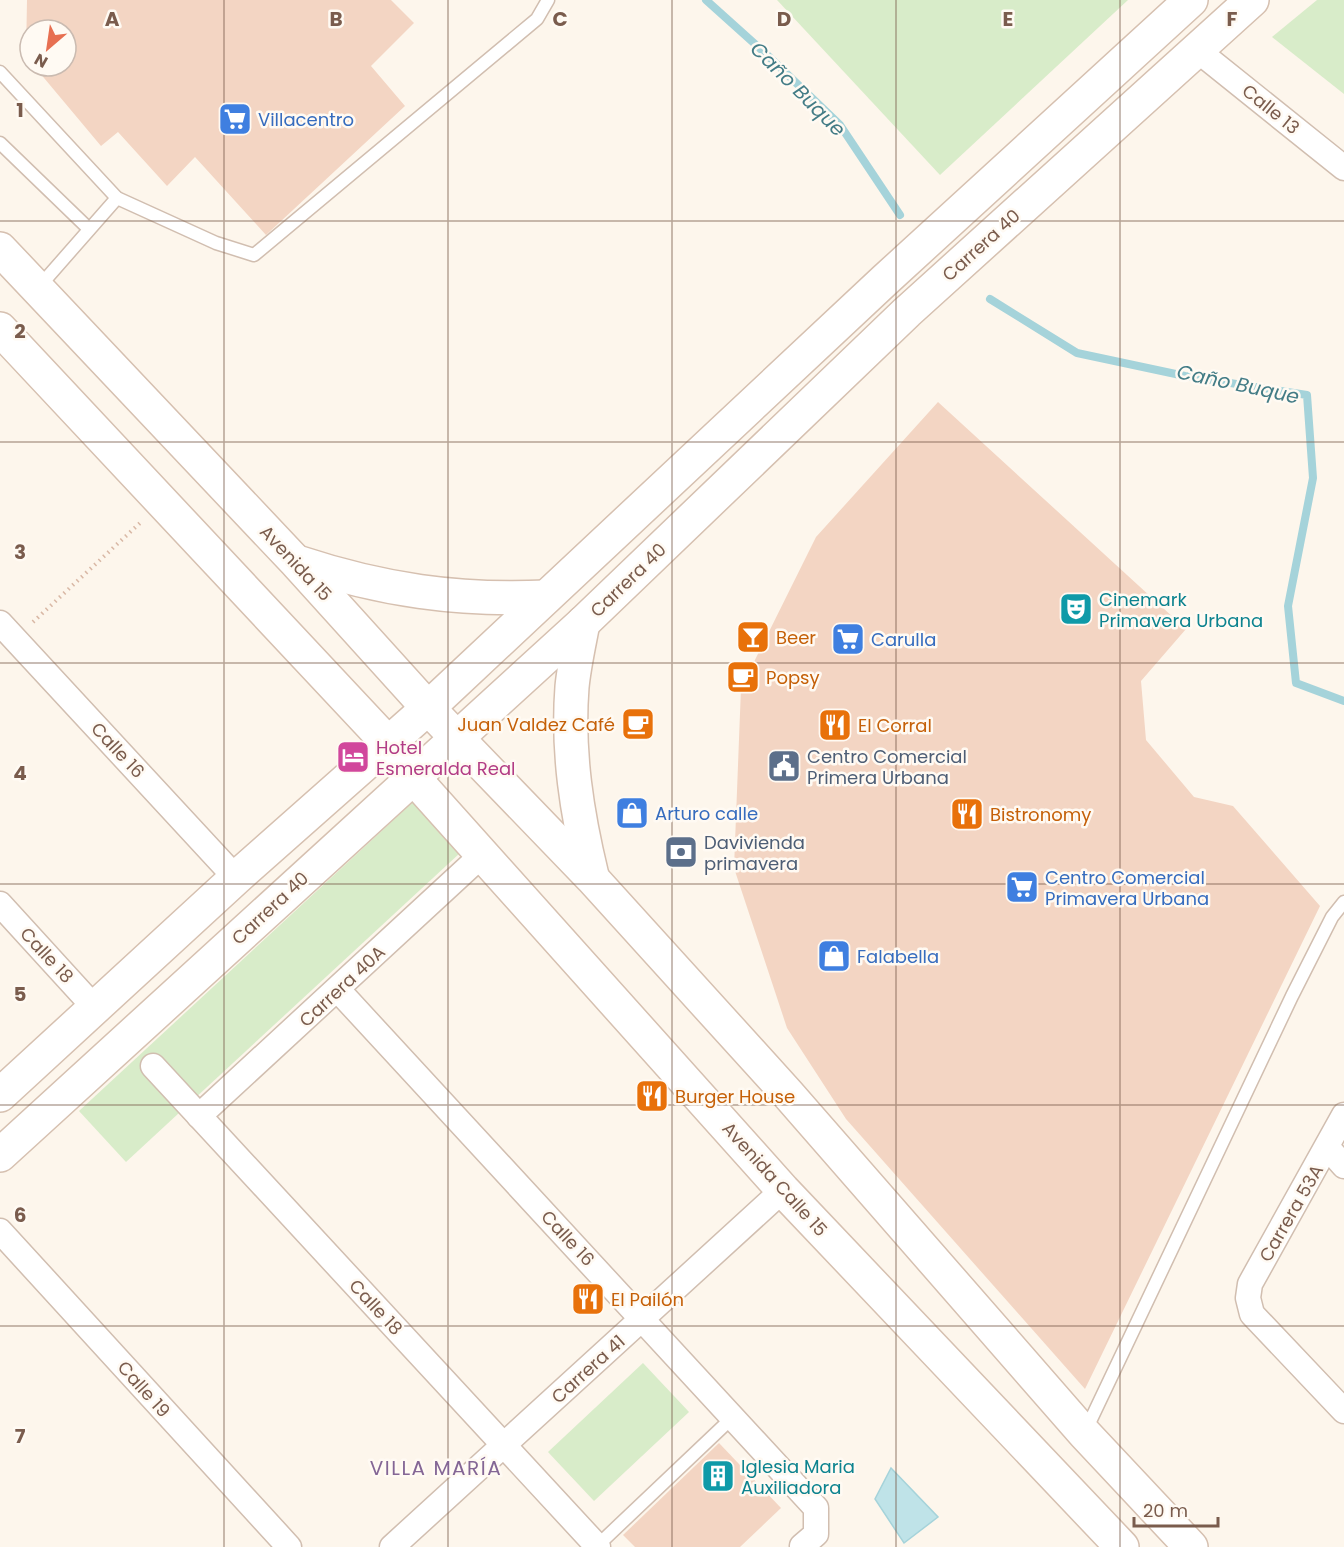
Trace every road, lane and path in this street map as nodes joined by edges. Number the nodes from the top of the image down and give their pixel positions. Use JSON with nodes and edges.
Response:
{"nodes":[{"id":1,"x":548,"y":0,"type":"edge"},
{"id":2,"x":1191,"y":0,"type":"edge"},
{"id":3,"x":1252,"y":0,"type":"edge"},
{"id":4,"x":1197,"y":50,"type":"junction"},
{"id":5,"x":0,"y":72,"type":"edge"},
{"id":6,"x":0,"y":143,"type":"edge"},
{"id":7,"x":1344,"y":168,"type":"edge"},
{"id":8,"x":117,"y":198,"type":"junction"},
{"id":9,"x":89,"y":229,"type":"junction"},
{"id":10,"x":0,"y":249,"type":"edge"},
{"id":11,"x":38,"y":289,"type":"junction"},
{"id":12,"x":0,"y":329,"type":"edge"},
{"id":13,"x":162,"y":503,"type":"junction"},
{"id":14,"x":295,"y":561,"type":"junction"},
{"id":15,"x":546,"y":597,"type":"junction"},
{"id":16,"x":583,"y":623,"type":"junction"},
{"id":17,"x":7,"y":631,"type":"edge"},
{"id":18,"x":428,"y":708,"type":"junction"},
{"id":19,"x":456,"y":738,"type":"junction"},
{"id":20,"x":387,"y":742,"type":"junction"},
{"id":21,"x":412,"y":776,"type":"junction"},
{"id":22,"x":483,"y":854,"type":"junction"},
{"id":23,"x":236,"y":878,"type":"junction"},
{"id":24,"x":592,"y":878,"type":"junction"},
{"id":25,"x":1344,"y":902,"type":"edge"},
{"id":26,"x":0,"y":904,"type":"edge"},
{"id":27,"x":338,"y":990,"type":"junction"},
{"id":28,"x":94,"y":1007,"type":"junction"},
{"id":29,"x":153,"y":1066,"type":"dead end"},
{"id":30,"x":0,"y":1095,"type":"edge"},
{"id":31,"x":1344,"y":1115,"type":"edge"},
{"id":32,"x":199,"y":1116,"type":"junction"},
{"id":33,"x":1328,"y":1148,"type":"junction"},
{"id":34,"x":0,"y":1155,"type":"edge"},
{"id":35,"x":1344,"y":1166,"type":"edge"},
{"id":36,"x":783,"y":1190,"type":"junction"},
{"id":37,"x":0,"y":1231,"type":"edge"},
{"id":38,"x":643,"y":1320,"type":"junction"},
{"id":39,"x":1344,"y":1411,"type":"edge"},
{"id":40,"x":733,"y":1417,"type":"junction"},
{"id":41,"x":1084,"y":1433,"type":"junction"},
{"id":42,"x":504,"y":1446,"type":"junction"},
{"id":43,"x":598,"y":1546,"type":"edge"},
{"id":44,"x":802,"y":1546,"type":"edge"},
{"id":45,"x":289,"y":1547,"type":"edge"},
{"id":46,"x":392,"y":1547,"type":"edge"},
{"id":47,"x":1122,"y":1547,"type":"edge"},
{"id":48,"x":1191,"y":1547,"type":"edge"}],
"edges":[{"from":1,"to":8,"type":"lane"},
{"from":2,"to":15,"type":"main road"},
{"from":3,"to":4,"type":"main road","name":"Carrera 40"},
{"from":4,"to":7,"type":"street","name":"Calle 13"},
{"from":4,"to":16,"type":"main road","name":"Carrera 40"},
{"from":5,"to":8,"type":"lane"},
{"from":6,"to":9,"type":"lane"},
{"from":8,"to":9,"type":"lane"},
{"from":9,"to":11,"type":"lane"},
{"from":10,"to":11,"type":"main road","name":"Avenida 15"},
{"from":11,"to":14,"type":"main road","name":"Avenida 15"},
{"from":12,"to":13,"type":"main road"},
{"from":13,"to":17,"type":"path"},
{"from":13,"to":20,"type":"main road"},
{"from":14,"to":15,"type":"main road"},
{"from":14,"to":18,"type":"main road","name":"Avenida 15"},
{"from":15,"to":18,"type":"main road"},
{"from":16,"to":19,"type":"main road","name":"Carrera 40"},
{"from":16,"to":24,"type":"main road"},
{"from":17,"to":23,"type":"street","name":"Calle 16"},
{"from":18,"to":19,"type":"main road","name":"Avenida 15"},
{"from":18,"to":20,"type":"main road"},
{"from":19,"to":21,"type":"main road","name":"Carrera 40"},
{"from":19,"to":24,"type":"main road","name":"Avenida 15"},
{"from":20,"to":21,"type":"main road"},
{"from":20,"to":23,"type":"main road"},
{"from":21,"to":22,"type":"main road","name":"Avenida Calle 15"},
{"from":21,"to":34,"type":"main road","name":"Carrera 40"},
{"from":22,"to":27,"type":"street","name":"Carrera 40A"},
{"from":22,"to":36,"type":"main road","name":"Avenida Calle 15"},
{"from":23,"to":28,"type":"main road"},
{"from":24,"to":41,"type":"main road"},
{"from":25,"to":41,"type":"lane"},
{"from":26,"to":28,"type":"street","name":"Calle 18"},
{"from":27,"to":32,"type":"street","name":"Carrera 40A"},
{"from":27,"to":38,"type":"street","name":"Calle 16"},
{"from":28,"to":30,"type":"main road"},
{"from":29,"to":32,"type":"street","name":"Calle 18"},
{"from":31,"to":33,"type":"street","name":"Carrera 53A"},
{"from":32,"to":42,"type":"street","name":"Calle 18"},
{"from":33,"to":35,"type":"street"},
{"from":33,"to":39,"type":"street","name":"Carrera 53A"},
{"from":36,"to":38,"type":"street","name":"Carrera 41"},
{"from":36,"to":47,"type":"main road","name":"Avenida Calle 15"},
{"from":37,"to":45,"type":"street","name":"Calle 19"},
{"from":38,"to":40,"type":"street","name":"Calle 16"},
{"from":38,"to":42,"type":"street","name":"Carrera 41"},
{"from":40,"to":43,"type":"lane"},
{"from":40,"to":44,"type":"street","name":"Calle 16"},
{"from":41,"to":48,"type":"main road"},
{"from":42,"to":43,"type":"street","name":"Calle 18"},
{"from":42,"to":46,"type":"street","name":"Carrera 41"}]}
